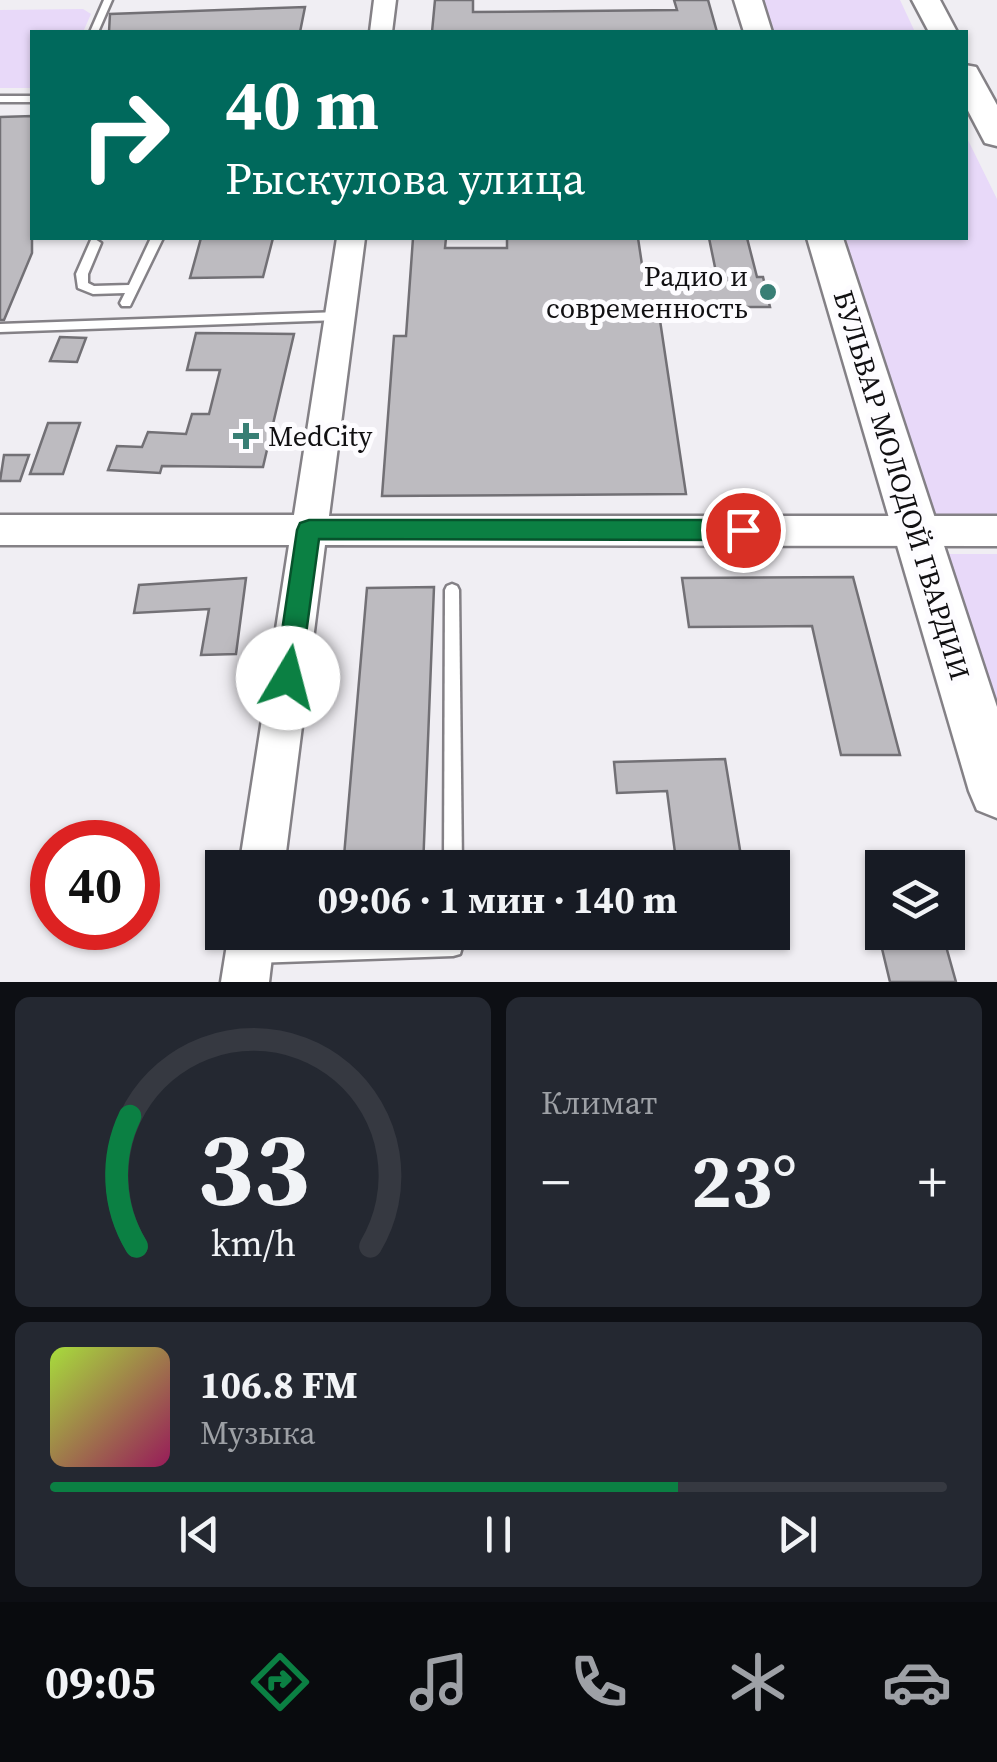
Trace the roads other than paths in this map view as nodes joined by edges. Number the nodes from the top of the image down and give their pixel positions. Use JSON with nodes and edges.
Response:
{"nodes":[{"id":1,"x":108,"y":0,"type":"edge"},
{"id":2,"x":385,"y":0,"type":"edge"},
{"id":3,"x":748,"y":0,"type":"edge"},
{"id":4,"x":926,"y":0,"type":"edge"},
{"id":5,"x":95,"y":30,"type":"edge"},
{"id":6,"x":381,"y":30,"type":"edge"},
{"id":7,"x":757,"y":30,"type":"edge"},
{"id":8,"x":942,"y":30,"type":"edge"},
{"id":9,"x":968,"y":80,"type":"edge"},
{"id":10,"x":0,"y":99,"type":"edge"},
{"id":11,"x":30,"y":99,"type":"edge"},
{"id":12,"x":997,"y":136,"type":"edge"},
{"id":13,"x":155,"y":240,"type":"edge"},
{"id":14,"x":351,"y":240,"type":"edge"},
{"id":15,"x":826,"y":240,"type":"edge"},
{"id":16,"x":95,"y":243,"type":"dead end"},
{"id":17,"x":133,"y":289,"type":"junction"},
{"id":18,"x":126,"y":304,"type":"dead end"},
{"id":19,"x":340,"y":316,"type":"junction"},
{"id":20,"x":0,"y":328,"type":"edge"},
{"id":21,"x":0,"y":530,"type":"edge"},
{"id":22,"x":309,"y":530,"type":"junction"},
{"id":23,"x":916,"y":530,"type":"junction"},
{"id":24,"x":997,"y":530,"type":"edge"},
{"id":25,"x":452,"y":590,"type":"dead end"},
{"id":26,"x":997,"y":790,"type":"edge"},
{"id":27,"x":264,"y":850,"type":"edge"},
{"id":28,"x":453,"y":850,"type":"edge"},
{"id":29,"x":385,"y":950,"type":"edge"},
{"id":30,"x":248,"y":956,"type":"edge"}],
"edges":[{"from":1,"to":5,"type":"lane"},
{"from":2,"to":6,"type":"street"},
{"from":3,"to":7,"type":"main road"},
{"from":4,"to":8,"type":"main road"},
{"from":9,"to":12,"type":"main road"},
{"from":10,"to":11,"type":"lane"},
{"from":13,"to":17,"type":"lane"},
{"from":14,"to":19,"type":"street"},
{"from":15,"to":23,"type":"main road","name":"БУЛЬВАР МОЛОДОЙ ГВАРДИИ"},
{"from":16,"to":17,"type":"lane"},
{"from":17,"to":18,"type":"lane"},
{"from":19,"to":20,"type":"lane"},
{"from":19,"to":22,"type":"street"},
{"from":21,"to":22,"type":"street"},
{"from":22,"to":23,"type":"street"},
{"from":22,"to":27,"type":"street"},
{"from":23,"to":24,"type":"street"},
{"from":23,"to":26,"type":"main road","name":"БУЛЬВАР МОЛОДОЙ ГВАРДИИ"},
{"from":25,"to":28,"type":"lane"},
{"from":29,"to":30,"type":"lane"}]}
